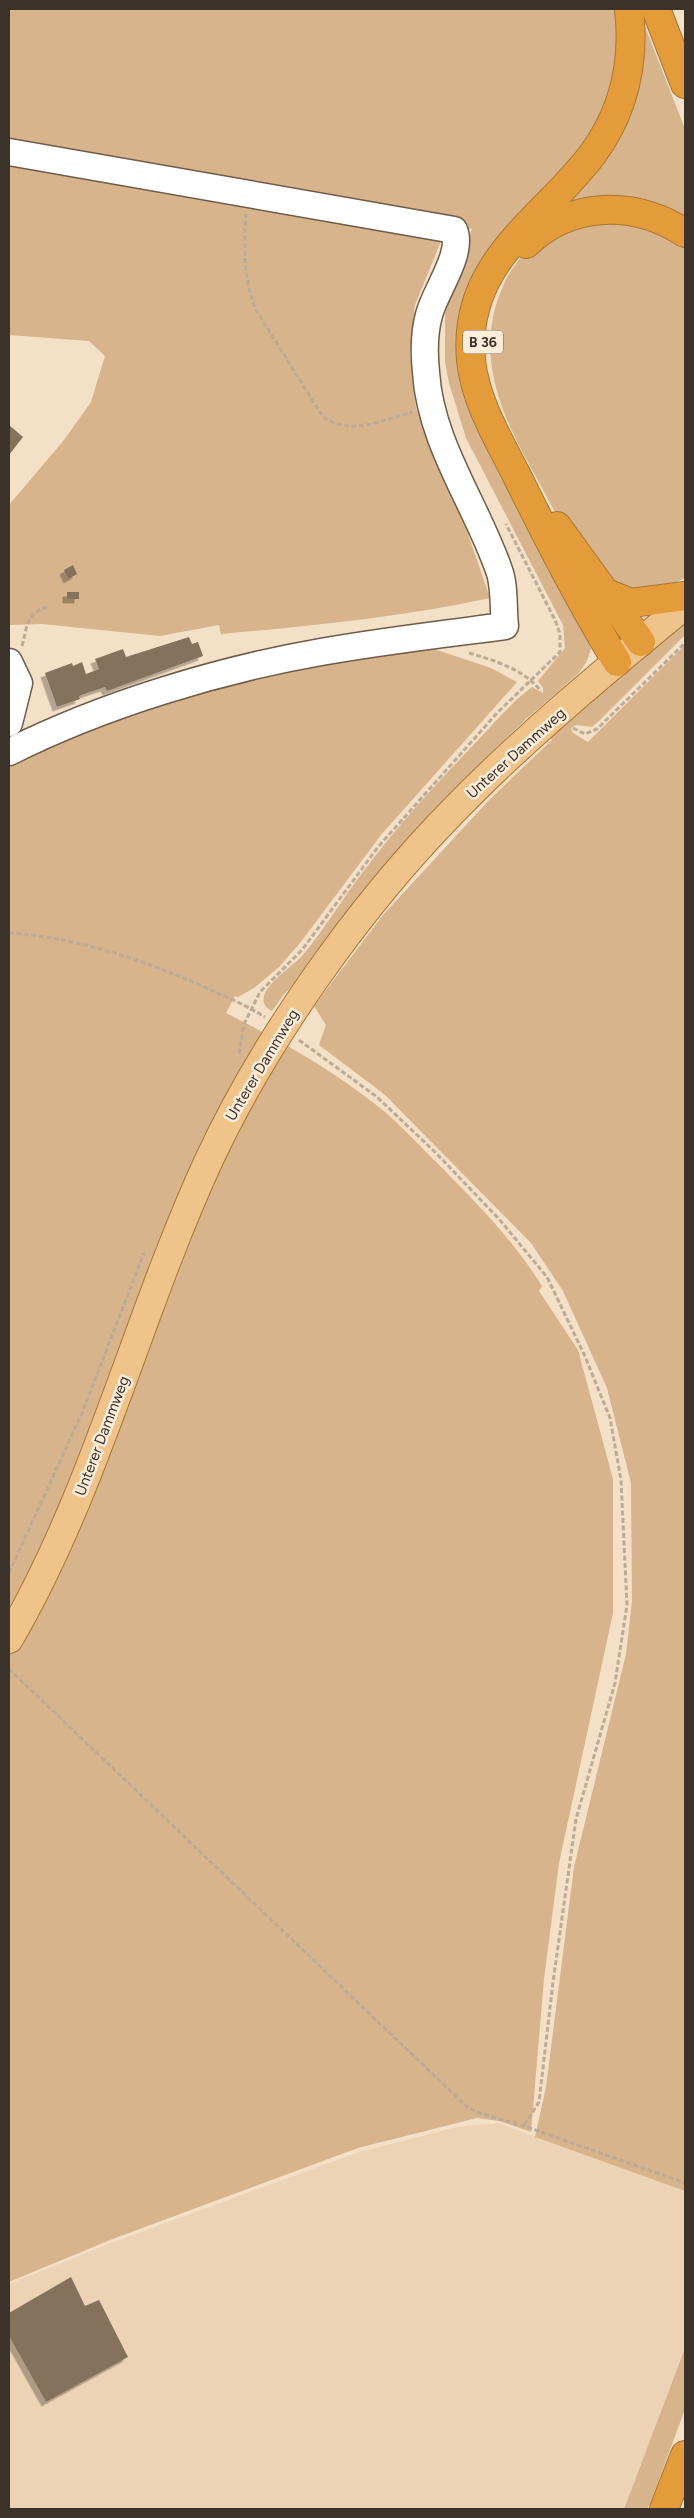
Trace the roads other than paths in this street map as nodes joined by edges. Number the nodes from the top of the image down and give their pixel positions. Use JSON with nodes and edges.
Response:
{"nodes":[{"id":1,"x":629,"y":9,"type":"edge"},
{"id":2,"x":656,"y":9,"type":"edge"},
{"id":3,"x":685,"y":84,"type":"edge"},
{"id":4,"x":9,"y":152,"type":"edge"},
{"id":5,"x":685,"y":233,"type":"edge"},
{"id":6,"x":606,"y":593,"type":"junction"},
{"id":7,"x":685,"y":596,"type":"edge"},
{"id":8,"x":685,"y":606,"type":"edge"},
{"id":9,"x":640,"y":642,"type":"junction"},
{"id":10,"x":9,"y":662,"type":"edge"},
{"id":11,"x":616,"y":662,"type":"junction"},
{"id":12,"x":9,"y":723,"type":"edge"},
{"id":13,"x":9,"y":752,"type":"edge"},
{"id":14,"x":9,"y":1640,"type":"edge"},
{"id":15,"x":685,"y":2455,"type":"edge"},
{"id":16,"x":664,"y":2509,"type":"edge"}],
"edges":[{"from":1,"to":11,"type":"highway"},
{"from":2,"to":3,"type":"highway"},
{"from":4,"to":13,"type":"street"},
{"from":5,"to":6,"type":"highway","number":"B 36"},
{"from":6,"to":7,"type":"highway"},
{"from":6,"to":9,"type":"highway","number":"B 36"},
{"from":8,"to":9,"type":"main road","name":"Unterer Dammweg"},
{"from":9,"to":11,"type":"main road","name":"Unterer Dammweg"},
{"from":10,"to":12,"type":"street"},
{"from":11,"to":14,"type":"main road","name":"Unterer Dammweg"},
{"from":15,"to":16,"type":"highway"}]}
